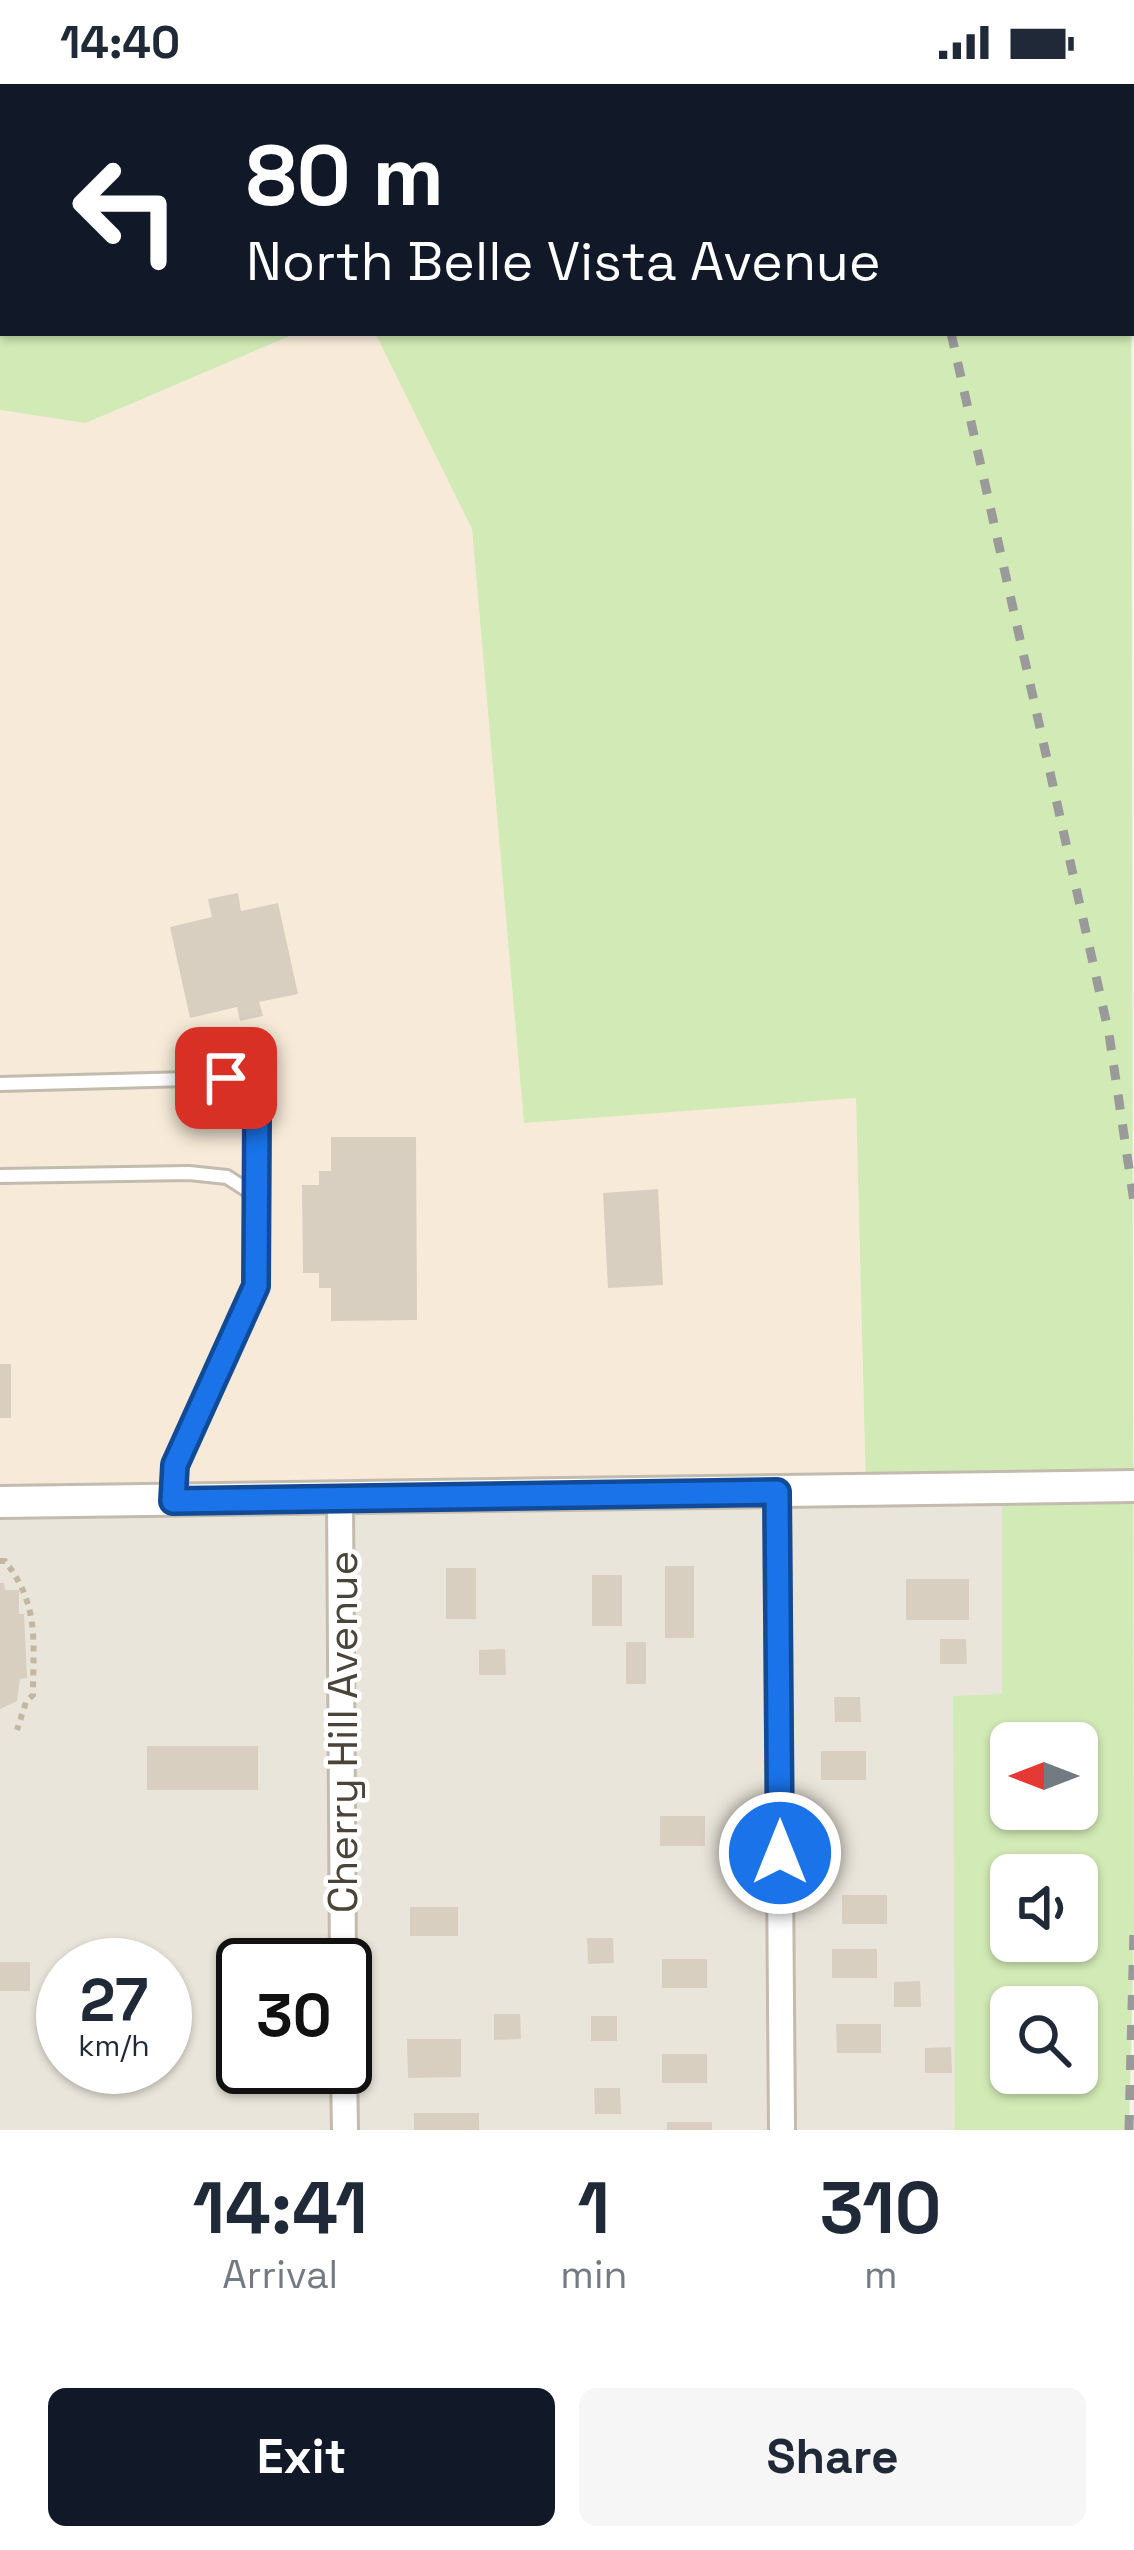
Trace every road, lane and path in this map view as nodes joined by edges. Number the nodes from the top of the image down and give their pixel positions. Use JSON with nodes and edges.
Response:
{"nodes":[{"id":1,"x":0,"y":1084,"type":"edge"},
{"id":2,"x":0,"y":1176,"type":"edge"},
{"id":3,"x":258,"y":1197,"type":"junction"},
{"id":4,"x":1134,"y":1486,"type":"edge"},
{"id":5,"x":777,"y":1492,"type":"junction"},
{"id":6,"x":340,"y":1499,"type":"junction"},
{"id":7,"x":173,"y":1501,"type":"junction"},
{"id":8,"x":0,"y":1502,"type":"edge"},
{"id":9,"x":0,"y":1561,"type":"edge"},
{"id":10,"x":17,"y":1730,"type":"dead end"},
{"id":11,"x":343,"y":1938,"type":"edge"},
{"id":12,"x":344,"y":2094,"type":"edge"},
{"id":13,"x":345,"y":2130,"type":"edge"},
{"id":14,"x":782,"y":2130,"type":"edge"}],
"edges":[{"from":1,"to":3,"type":"lane"},
{"from":2,"to":3,"type":"lane"},
{"from":3,"to":7,"type":"lane"},
{"from":4,"to":5,"type":"street"},
{"from":5,"to":6,"type":"street"},
{"from":5,"to":14,"type":"street"},
{"from":6,"to":7,"type":"street"},
{"from":6,"to":11,"type":"street","name":"Cherry Hill Avenue"},
{"from":7,"to":8,"type":"street"},
{"from":9,"to":10,"type":"path"},
{"from":12,"to":13,"type":"street"}]}
